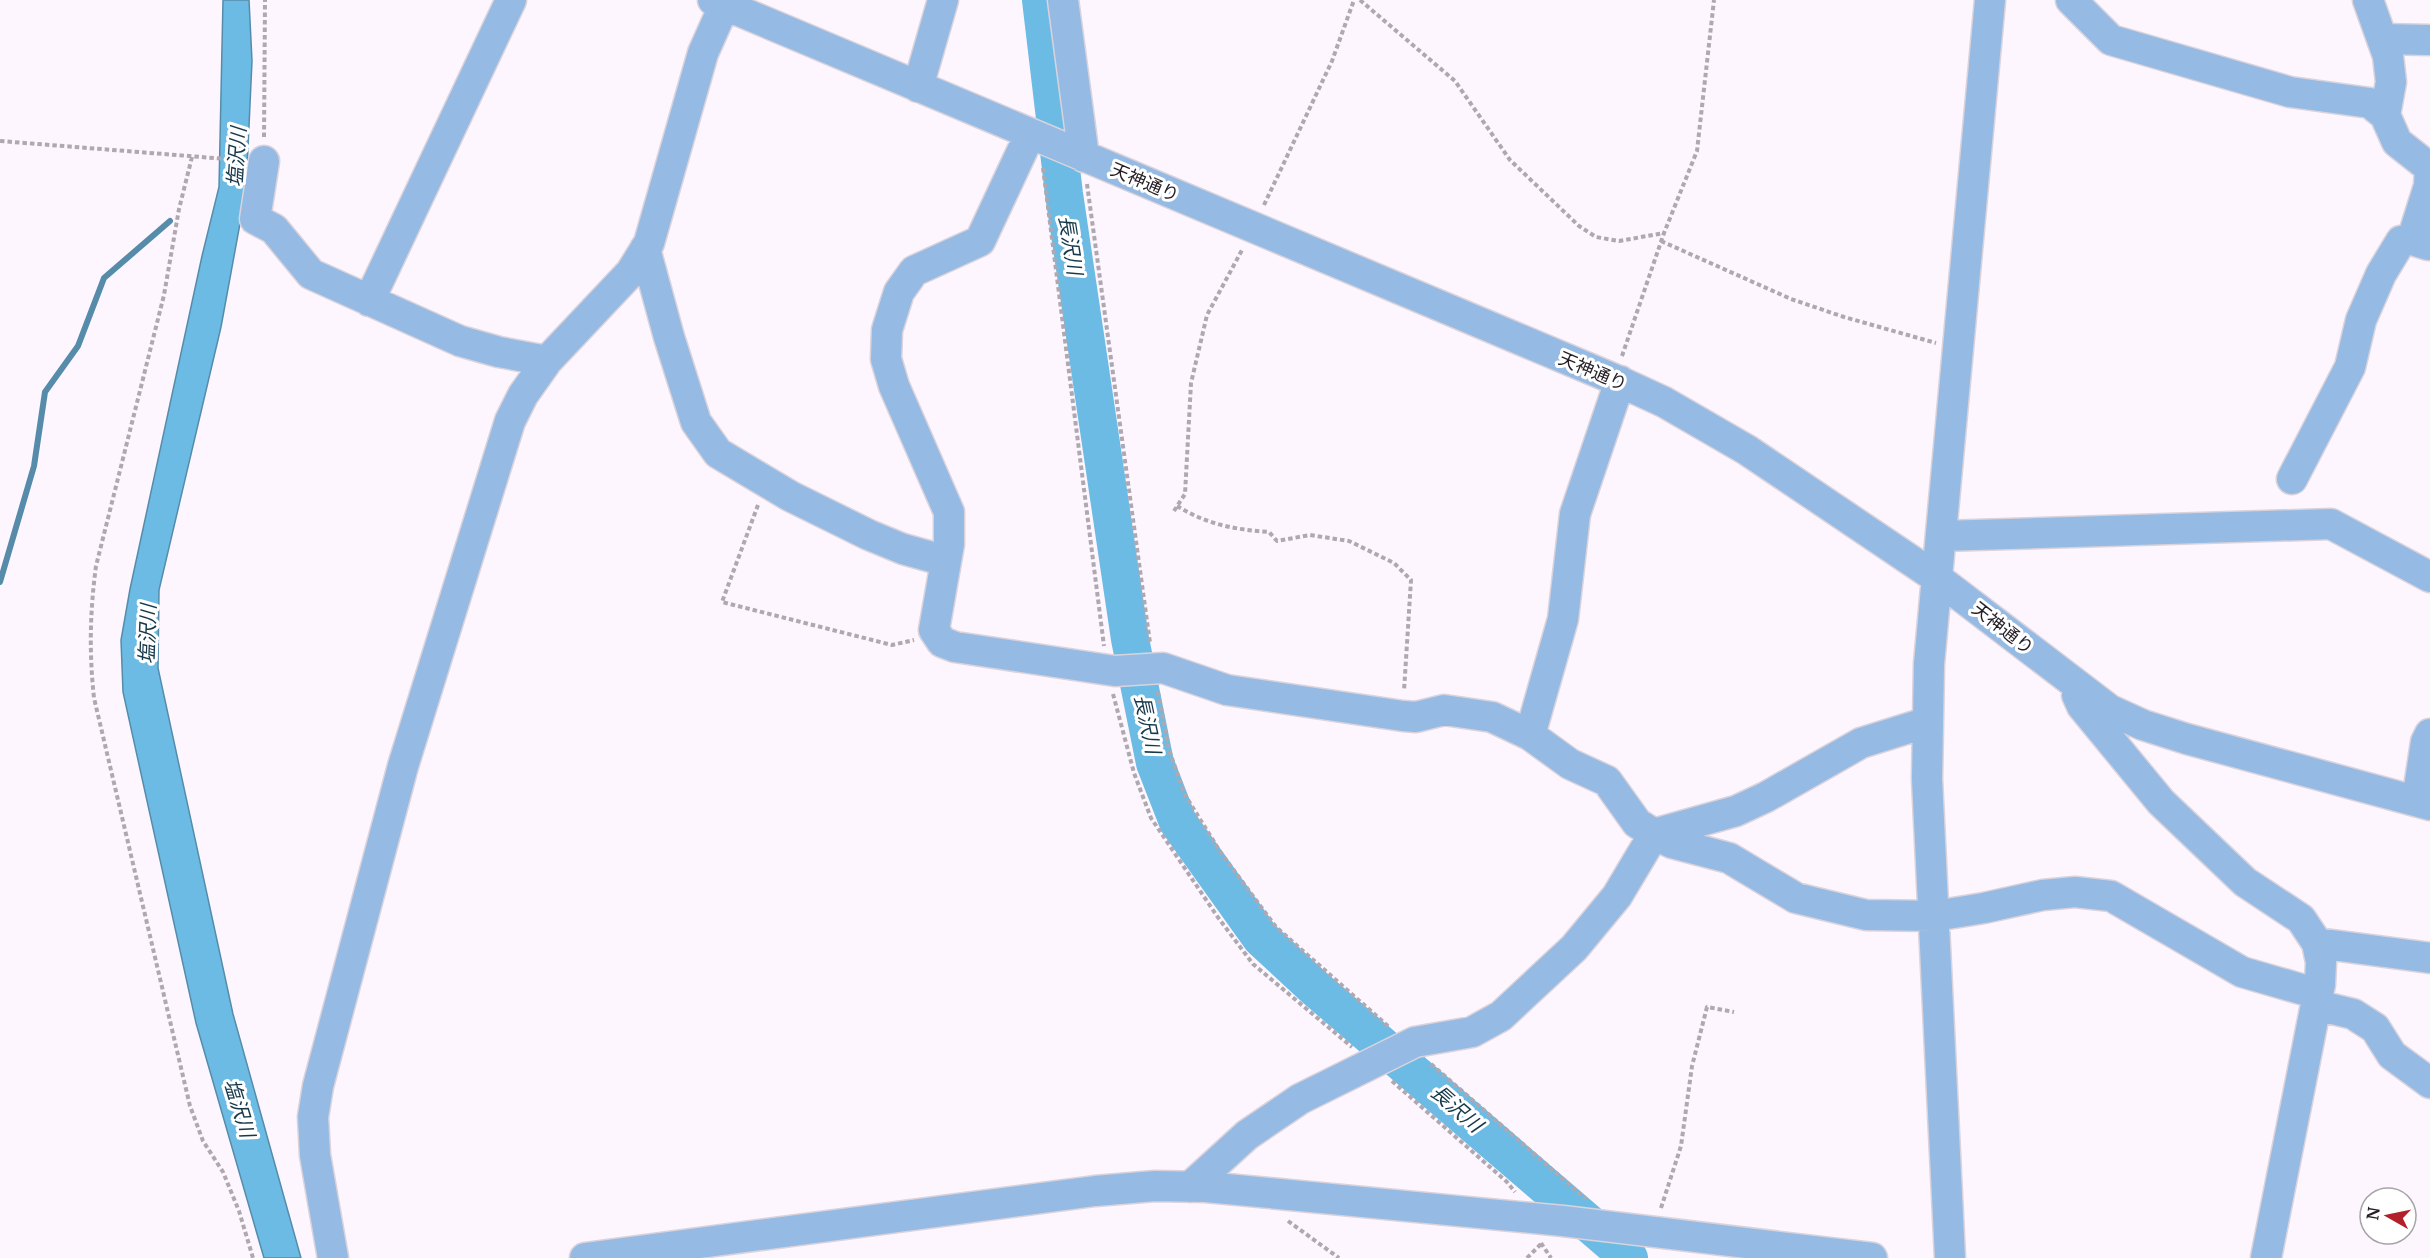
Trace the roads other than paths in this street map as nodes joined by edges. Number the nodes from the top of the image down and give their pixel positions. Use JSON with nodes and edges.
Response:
{"nodes":[{"id":1,"x":511,"y":0,"type":"edge"},
{"id":2,"x":943,"y":0,"type":"edge"},
{"id":3,"x":1063,"y":0,"type":"edge"},
{"id":4,"x":1990,"y":0,"type":"edge"},
{"id":5,"x":2072,"y":0,"type":"edge"},
{"id":6,"x":2368,"y":0,"type":"edge"},
{"id":7,"x":734,"y":6,"type":"edge"},
{"id":8,"x":2382,"y":39,"type":"junction"},
{"id":9,"x":2430,"y":40,"type":"edge"},
{"id":10,"x":918,"y":87,"type":"junction"},
{"id":11,"x":2385,"y":115,"type":"junction"},
{"id":12,"x":1036,"y":137,"type":"junction"},
{"id":13,"x":1083,"y":156,"type":"junction"},
{"id":14,"x":253,"y":161,"type":"road end"},
{"id":15,"x":2421,"y":243,"type":"edge"},
{"id":16,"x":645,"y":249,"type":"junction"},
{"id":17,"x":369,"y":301,"type":"junction"},
{"id":18,"x":547,"y":361,"type":"junction"},
{"id":19,"x":1617,"y":380,"type":"junction"},
{"id":20,"x":2292,"y":479,"type":"dead end"},
{"id":21,"x":1941,"y":536,"type":"junction"},
{"id":22,"x":946,"y":561,"type":"junction"},
{"id":23,"x":2430,"y":577,"type":"edge"},
{"id":24,"x":1937,"y":578,"type":"junction"},
{"id":25,"x":2072,"y":682,"type":"junction"},
{"id":26,"x":1928,"y":722,"type":"junction"},
{"id":27,"x":2430,"y":734,"type":"edge"},
{"id":28,"x":1530,"y":735,"type":"junction"},
{"id":29,"x":2423,"y":803,"type":"edge"},
{"id":30,"x":1654,"y":834,"type":"junction"},
{"id":31,"x":1935,"y":916,"type":"junction"},
{"id":32,"x":2317,"y":943,"type":"junction"},
{"id":33,"x":2430,"y":958,"type":"edge"},
{"id":34,"x":2317,"y":1000,"type":"junction"},
{"id":35,"x":2430,"y":1083,"type":"edge"},
{"id":36,"x":1190,"y":1186,"type":"junction"},
{"id":37,"x":333,"y":1258,"type":"edge"},
{"id":38,"x":585,"y":1258,"type":"edge"},
{"id":39,"x":1872,"y":1258,"type":"edge"},
{"id":40,"x":1950,"y":1258,"type":"edge"},
{"id":41,"x":2266,"y":1258,"type":"edge"}],
"edges":[{"from":1,"to":17,"type":"street"},
{"from":2,"to":10,"type":"street"},
{"from":3,"to":13,"type":"street"},
{"from":4,"to":21,"type":"street"},
{"from":5,"to":11,"type":"street"},
{"from":6,"to":8,"type":"street"},
{"from":7,"to":10,"type":"street","name":"天神通り"},
{"from":7,"to":16,"type":"street"},
{"from":8,"to":9,"type":"street"},
{"from":8,"to":11,"type":"street"},
{"from":10,"to":12,"type":"street","name":"天神通り"},
{"from":11,"to":15,"type":"street"},
{"from":12,"to":13,"type":"street","name":"天神通り"},
{"from":12,"to":22,"type":"street"},
{"from":13,"to":19,"type":"street","name":"天神通り"},
{"from":14,"to":17,"type":"street"},
{"from":15,"to":20,"type":"street"},
{"from":16,"to":18,"type":"street"},
{"from":16,"to":22,"type":"street"},
{"from":17,"to":18,"type":"street"},
{"from":18,"to":37,"type":"street"},
{"from":19,"to":24,"type":"street","name":"天神通り"},
{"from":19,"to":28,"type":"street"},
{"from":21,"to":23,"type":"street"},
{"from":21,"to":24,"type":"street"},
{"from":22,"to":28,"type":"street"},
{"from":24,"to":25,"type":"street","name":"天神通り"},
{"from":24,"to":26,"type":"street"},
{"from":25,"to":29,"type":"street","name":"天神通り"},
{"from":25,"to":32,"type":"street"},
{"from":26,"to":30,"type":"street"},
{"from":26,"to":31,"type":"street"},
{"from":27,"to":29,"type":"street"},
{"from":28,"to":30,"type":"street"},
{"from":30,"to":31,"type":"street"},
{"from":30,"to":36,"type":"street"},
{"from":31,"to":34,"type":"street"},
{"from":31,"to":40,"type":"street"},
{"from":32,"to":33,"type":"street"},
{"from":32,"to":34,"type":"street"},
{"from":34,"to":35,"type":"street"},
{"from":34,"to":41,"type":"street"},
{"from":36,"to":38,"type":"street"},
{"from":36,"to":39,"type":"street"}]}
